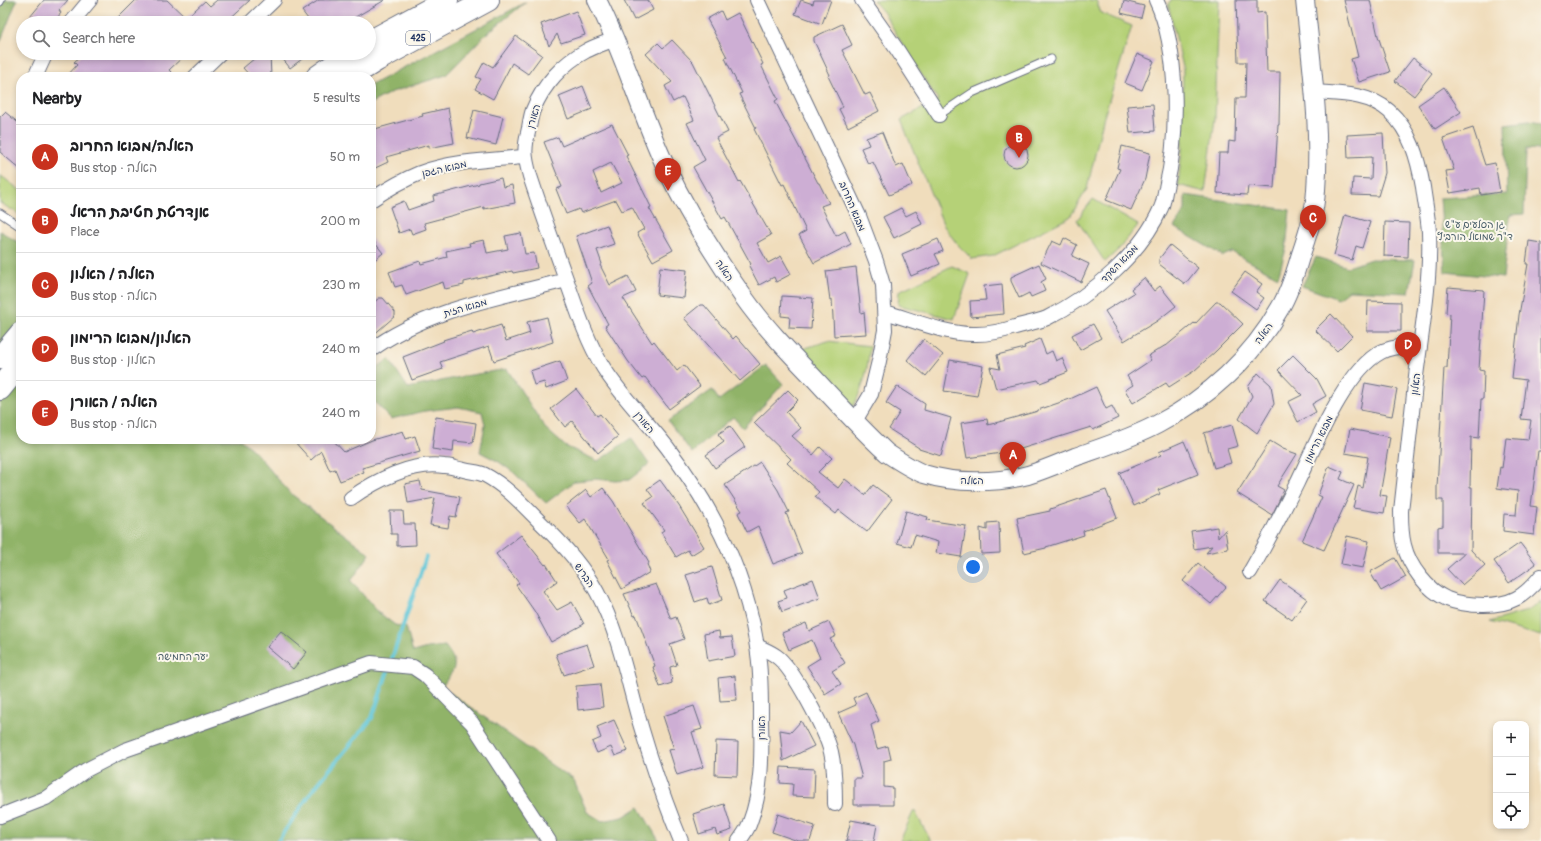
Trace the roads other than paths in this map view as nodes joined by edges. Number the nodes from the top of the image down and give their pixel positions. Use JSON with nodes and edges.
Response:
{"nodes":[{"id":1,"x":90,"y":0,"type":"edge"},
{"id":2,"x":274,"y":0,"type":"edge"},
{"id":3,"x":447,"y":0,"type":"edge"},
{"id":4,"x":488,"y":0,"type":"edge"},
{"id":5,"x":597,"y":0,"type":"edge"},
{"id":6,"x":604,"y":0,"type":"edge"},
{"id":7,"x":757,"y":0,"type":"edge"},
{"id":8,"x":862,"y":0,"type":"edge"},
{"id":9,"x":1156,"y":0,"type":"edge"},
{"id":10,"x":1305,"y":0,"type":"edge"},
{"id":11,"x":77,"y":16,"type":"edge"},
{"id":12,"x":257,"y":16,"type":"edge"},
{"id":13,"x":612,"y":32,"type":"junction"},
{"id":14,"x":376,"y":38,"type":"edge"},
{"id":15,"x":1051,"y":59,"type":"dead end"},
{"id":16,"x":42,"y":60,"type":"edge"},
{"id":17,"x":213,"y":60,"type":"edge"},
{"id":18,"x":341,"y":60,"type":"edge"},
{"id":19,"x":36,"y":72,"type":"edge"},
{"id":20,"x":200,"y":72,"type":"edge"},
{"id":21,"x":324,"y":72,"type":"edge"},
{"id":22,"x":358,"y":72,"type":"edge"},
{"id":23,"x":1314,"y":92,"type":"junction"},
{"id":24,"x":939,"y":115,"type":"joint"},
{"id":25,"x":524,"y":157,"type":"junction"},
{"id":26,"x":376,"y":197,"type":"edge"},
{"id":27,"x":0,"y":213,"type":"edge"},
{"id":28,"x":16,"y":224,"type":"edge"},
{"id":29,"x":566,"y":280,"type":"junction"},
{"id":30,"x":885,"y":312,"type":"junction"},
{"id":31,"x":16,"y":339,"type":"edge"},
{"id":32,"x":1420,"y":344,"type":"junction"},
{"id":33,"x":376,"y":346,"type":"edge"},
{"id":34,"x":0,"y":358,"type":"edge"},
{"id":35,"x":16,"y":369,"type":"edge"},
{"id":36,"x":0,"y":389,"type":"edge"},
{"id":37,"x":855,"y":422,"type":"junction"},
{"id":38,"x":352,"y":498,"type":"dead end"},
{"id":39,"x":1250,"y":572,"type":"dead end"},
{"id":40,"x":1541,"y":576,"type":"edge"},
{"id":41,"x":757,"y":646,"type":"junction"},
{"id":42,"x":835,"y":804,"type":"dead end"},
{"id":43,"x":0,"y":816,"type":"edge"},
{"id":44,"x":548,"y":841,"type":"edge"},
{"id":45,"x":681,"y":841,"type":"edge"},
{"id":46,"x":739,"y":841,"type":"edge"}],
"edges":[{"from":1,"to":11,"type":"street"},
{"from":2,"to":12,"type":"street"},
{"from":3,"to":14,"type":"main road","number":"425"},
{"from":4,"to":22,"type":"main road","number":"425"},
{"from":5,"to":13,"type":"street","name":"האלה"},
{"from":6,"to":13,"type":"street","name":"האלה"},
{"from":7,"to":30,"type":"street","name":"מבוא החרוב"},
{"from":8,"to":24,"type":"street"},
{"from":9,"to":30,"type":"street","name":"מבוא השקד"},
{"from":10,"to":23,"type":"street","name":"האלה"},
{"from":13,"to":25,"type":"street","name":"האורן"},
{"from":13,"to":37,"type":"street","name":"האלה"},
{"from":15,"to":24,"type":"lane"},
{"from":16,"to":19,"type":"street"},
{"from":17,"to":20,"type":"street"},
{"from":18,"to":21,"type":"main road"},
{"from":23,"to":32,"type":"street","name":"האלון"},
{"from":23,"to":37,"type":"street","name":"האלה"},
{"from":25,"to":26,"type":"street","name":"מבוא הגפן"},
{"from":25,"to":29,"type":"street","name":"האורן"},
{"from":27,"to":28,"type":"lane"},
{"from":29,"to":33,"type":"street","name":"מבוא הזית"},
{"from":29,"to":41,"type":"street","name":"האורן"},
{"from":30,"to":37,"type":"street","name":"מבוא החרוב"},
{"from":31,"to":34,"type":"main road"},
{"from":32,"to":39,"type":"street","name":"מבוא הרימון"},
{"from":32,"to":40,"type":"street","name":"האלון"},
{"from":35,"to":36,"type":"main road"},
{"from":38,"to":45,"type":"street","name":"הברוש"},
{"from":41,"to":42,"type":"street"},
{"from":41,"to":46,"type":"street","name":"האורן"},
{"from":43,"to":44,"type":"street"}]}
